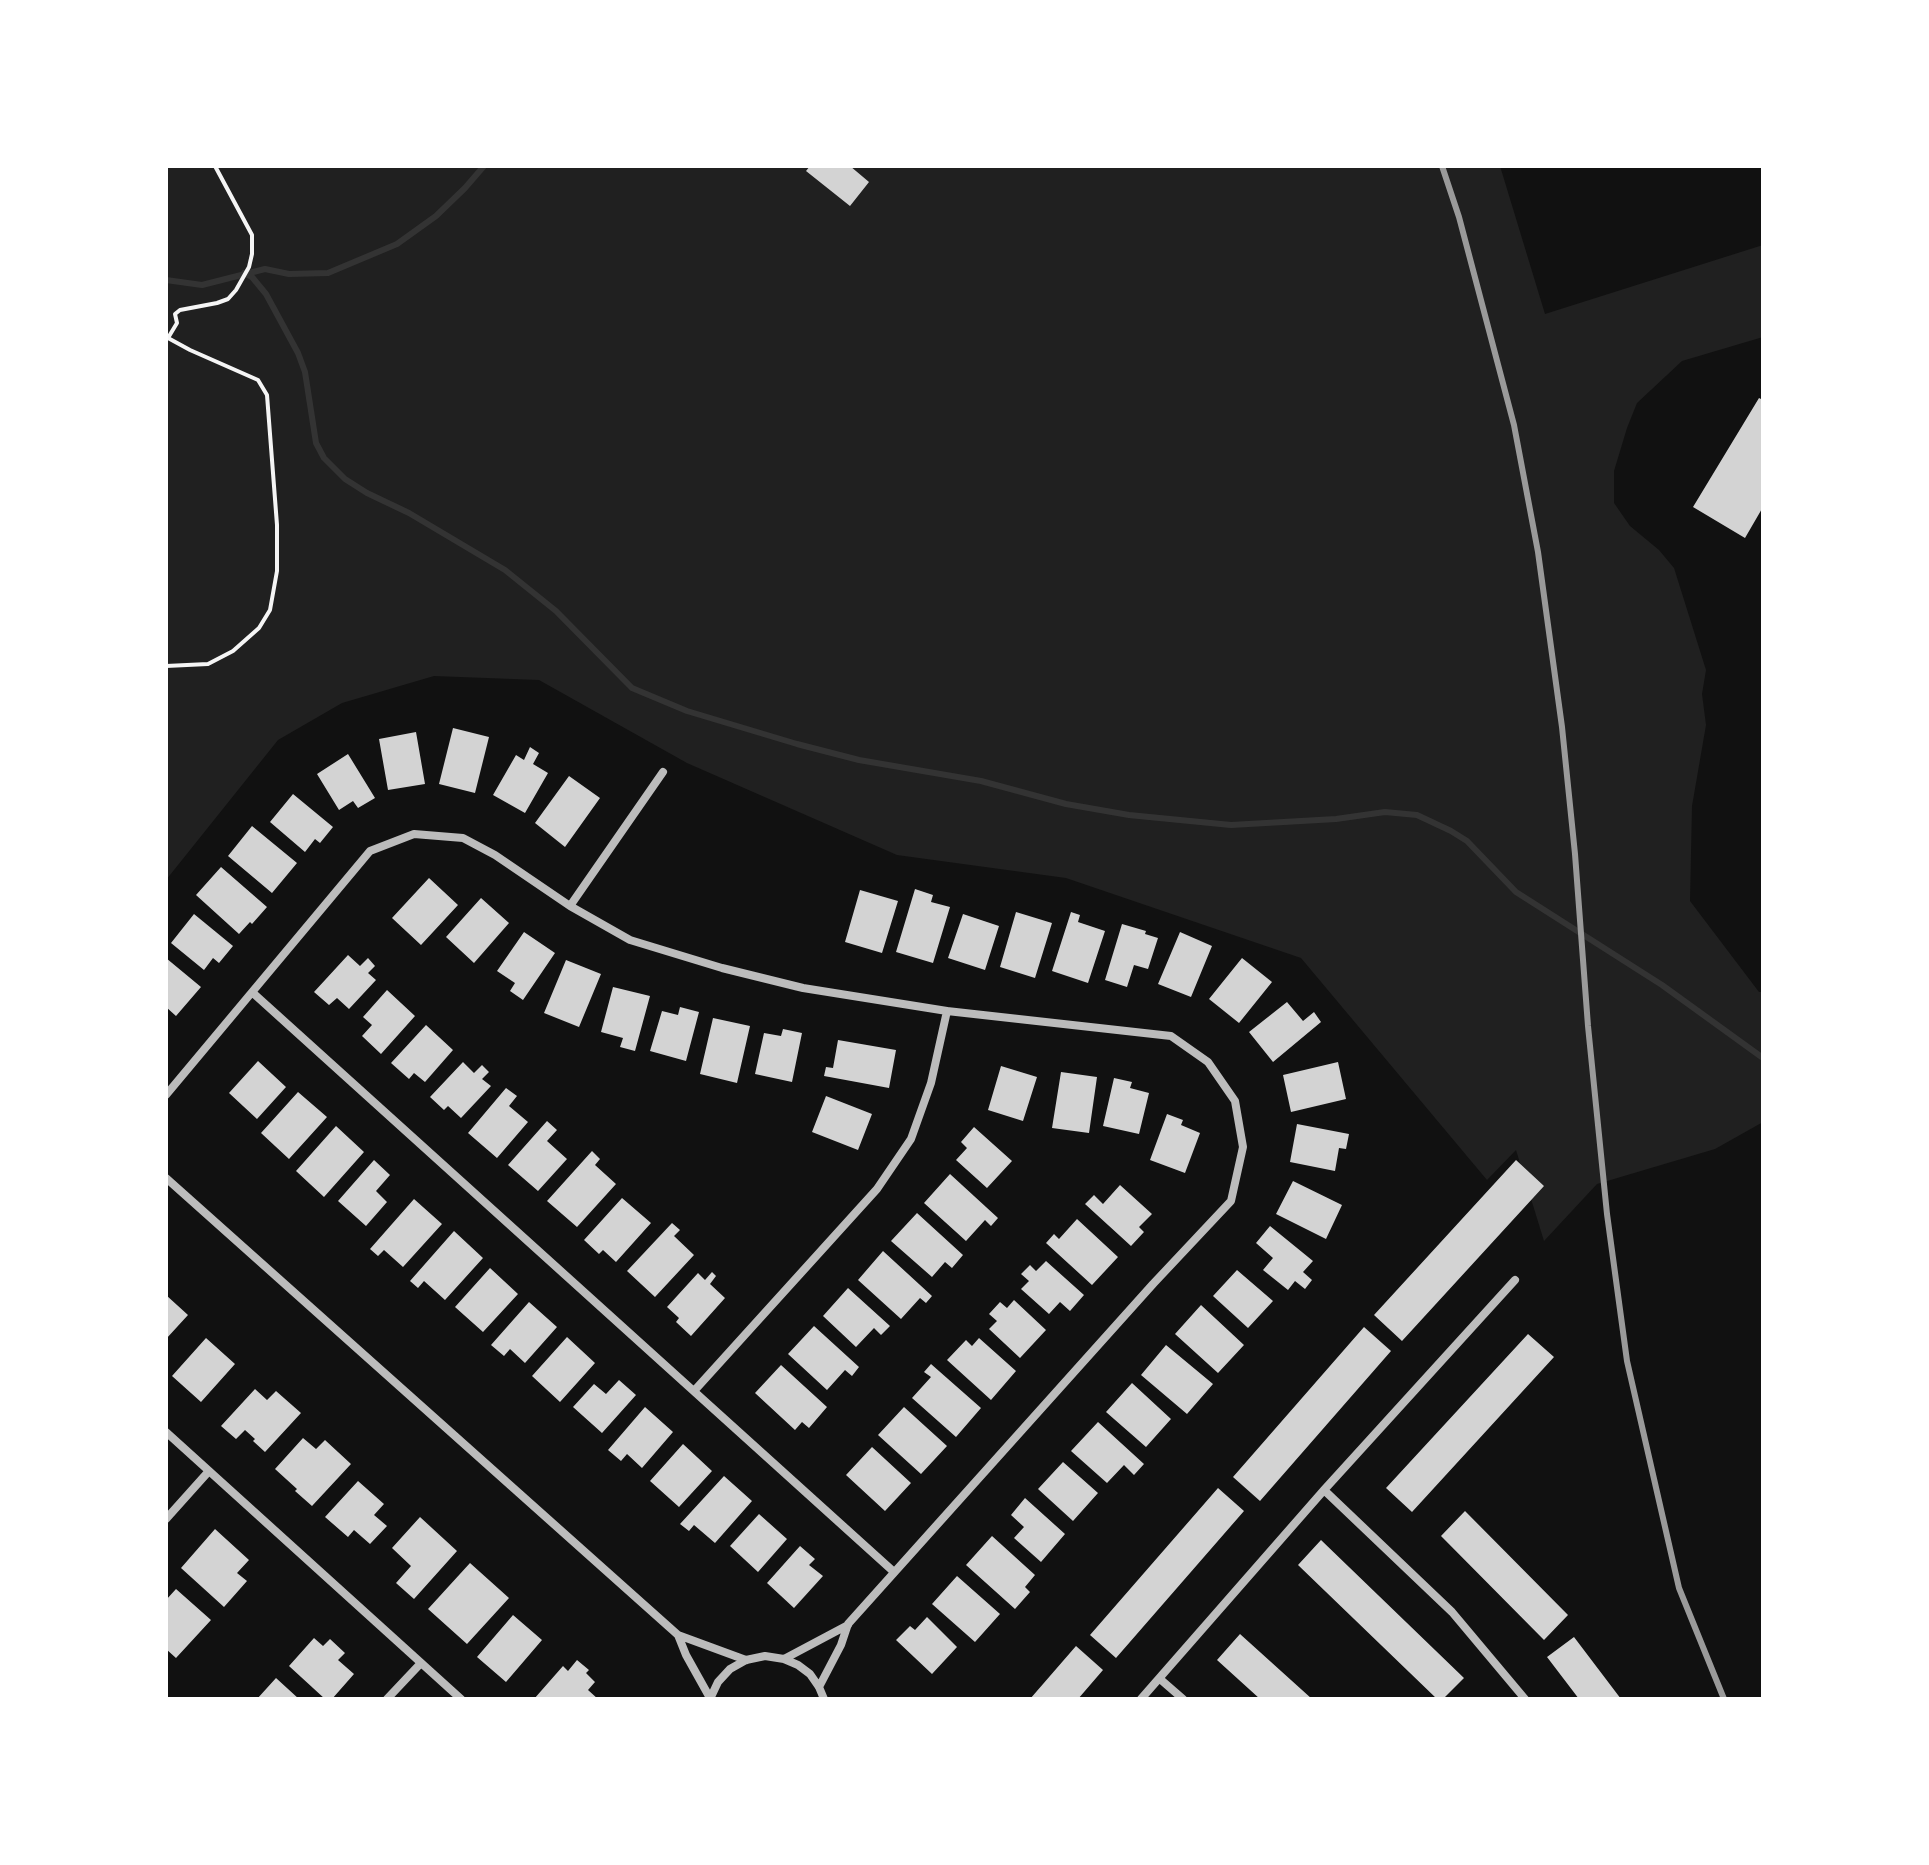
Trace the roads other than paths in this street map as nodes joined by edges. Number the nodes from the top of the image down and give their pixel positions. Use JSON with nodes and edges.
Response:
{"nodes":[{"id":1,"x":663,"y":772,"type":"dead end"},
{"id":2,"x":570,"y":906,"type":"junction"},
{"id":3,"x":253,"y":993,"type":"junction"},
{"id":4,"x":947,"y":1011,"type":"junction"},
{"id":5,"x":166,"y":1095,"type":"edge"},
{"id":6,"x":166,"y":1178,"type":"edge"},
{"id":7,"x":1515,"y":1280,"type":"dead end"},
{"id":8,"x":694,"y":1391,"type":"junction"},
{"id":9,"x":166,"y":1432,"type":"edge"},
{"id":10,"x":209,"y":1471,"type":"junction"},
{"id":11,"x":1324,"y":1490,"type":"junction"},
{"id":12,"x":166,"y":1519,"type":"edge"},
{"id":13,"x":894,"y":1572,"type":"junction"},
{"id":14,"x":848,"y":1624,"type":"junction"},
{"id":15,"x":678,"y":1635,"type":"junction"},
{"id":16,"x":784,"y":1659,"type":"junction"},
{"id":17,"x":746,"y":1660,"type":"junction"},
{"id":18,"x":421,"y":1663,"type":"junction"},
{"id":19,"x":1160,"y":1679,"type":"junction"},
{"id":20,"x":819,"y":1687,"type":"junction"},
{"id":21,"x":710,"y":1698,"type":"edge"},
{"id":22,"x":387,"y":1699,"type":"edge"},
{"id":23,"x":461,"y":1699,"type":"edge"},
{"id":24,"x":824,"y":1699,"type":"edge"},
{"id":25,"x":1141,"y":1699,"type":"edge"},
{"id":26,"x":1183,"y":1699,"type":"edge"},
{"id":27,"x":1525,"y":1699,"type":"edge"}],
"edges":[{"from":1,"to":2,"type":"street"},
{"from":2,"to":3,"type":"street"},
{"from":2,"to":4,"type":"street"},
{"from":3,"to":5,"type":"street"},
{"from":3,"to":8,"type":"street"},
{"from":4,"to":8,"type":"street"},
{"from":4,"to":13,"type":"street"},
{"from":6,"to":15,"type":"street"},
{"from":7,"to":11,"type":"street"},
{"from":8,"to":13,"type":"street"},
{"from":9,"to":10,"type":"street"},
{"from":10,"to":12,"type":"street"},
{"from":10,"to":18,"type":"street"},
{"from":11,"to":19,"type":"street"},
{"from":11,"to":27,"type":"street"},
{"from":13,"to":14,"type":"street"},
{"from":14,"to":16,"type":"street"},
{"from":14,"to":20,"type":"street"},
{"from":15,"to":17,"type":"street"},
{"from":15,"to":21,"type":"street"},
{"from":16,"to":17,"type":"street"},
{"from":16,"to":20,"type":"street"},
{"from":17,"to":21,"type":"street"},
{"from":18,"to":22,"type":"street"},
{"from":18,"to":23,"type":"street"},
{"from":19,"to":25,"type":"street"},
{"from":19,"to":26,"type":"street"},
{"from":20,"to":24,"type":"street"}]}
